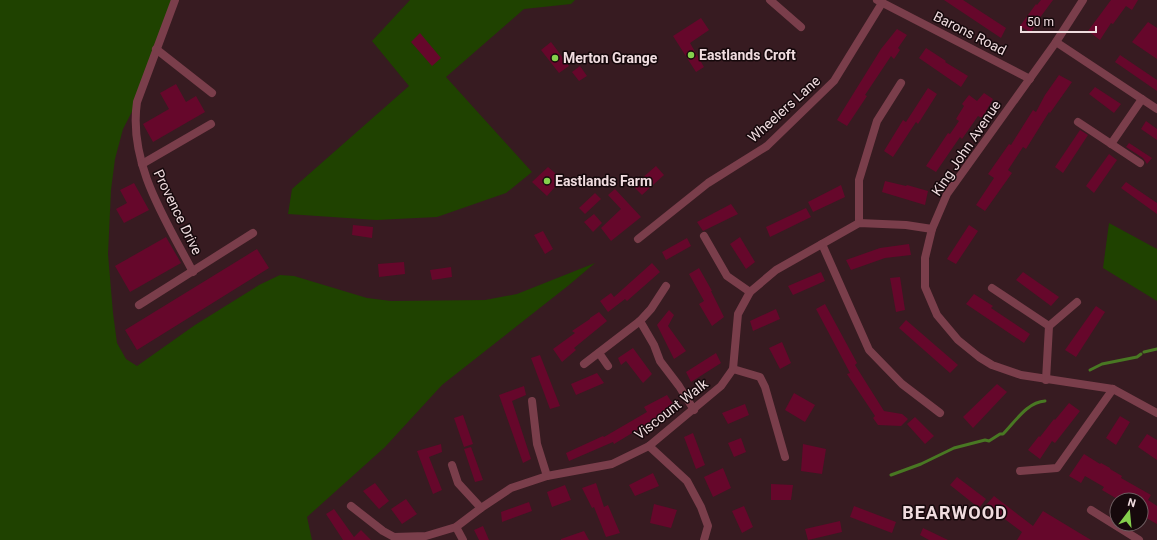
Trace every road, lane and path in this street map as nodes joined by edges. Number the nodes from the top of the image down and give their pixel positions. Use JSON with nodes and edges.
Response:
{"nodes":[{"id":1,"x":175,"y":0,"type":"edge"},
{"id":2,"x":770,"y":0,"type":"edge"},
{"id":3,"x":1083,"y":0,"type":"edge"},
{"id":4,"x":879,"y":1,"type":"edge"},
{"id":5,"x":801,"y":27,"type":"dead end"},
{"id":6,"x":1056,"y":42,"type":"junction"},
{"id":7,"x":156,"y":49,"type":"junction"},
{"id":8,"x":1030,"y":79,"type":"junction"},
{"id":9,"x":901,"y":83,"type":"dead end"},
{"id":10,"x":212,"y":93,"type":"dead end"},
{"id":11,"x":1142,"y":99,"type":"junction"},
{"id":12,"x":1157,"y":109,"type":"edge"},
{"id":13,"x":1078,"y":122,"type":"dead end"},
{"id":14,"x":211,"y":124,"type":"dead end"},
{"id":15,"x":1111,"y":144,"type":"junction"},
{"id":16,"x":1140,"y":163,"type":"dead end"},
{"id":17,"x":142,"y":164,"type":"junction"},
{"id":18,"x":859,"y":223,"type":"junction"},
{"id":19,"x":932,"y":229,"type":"junction"},
{"id":20,"x":253,"y":233,"type":"dead end"},
{"id":21,"x":704,"y":236,"type":"dead end"},
{"id":22,"x":638,"y":240,"type":"dead end"},
{"id":23,"x":822,"y":244,"type":"junction"},
{"id":24,"x":192,"y":272,"type":"junction"},
{"id":25,"x":666,"y":286,"type":"dead end"},
{"id":26,"x":992,"y":288,"type":"dead end"},
{"id":27,"x":750,"y":292,"type":"junction"},
{"id":28,"x":1077,"y":302,"type":"dead end"},
{"id":29,"x":139,"y":305,"type":"dead end"},
{"id":30,"x":640,"y":321,"type":"junction"},
{"id":31,"x":1049,"y":326,"type":"junction"},
{"id":32,"x":599,"y":353,"type":"junction"},
{"id":33,"x":584,"y":364,"type":"dead end"},
{"id":34,"x":608,"y":366,"type":"dead end"},
{"id":35,"x":733,"y":369,"type":"junction"},
{"id":36,"x":1046,"y":380,"type":"junction"},
{"id":37,"x":1113,"y":389,"type":"junction"},
{"id":38,"x":532,"y":401,"type":"dead end"},
{"id":39,"x":694,"y":410,"type":"junction"},
{"id":40,"x":940,"y":413,"type":"dead end"},
{"id":41,"x":1157,"y":413,"type":"edge"},
{"id":42,"x":649,"y":446,"type":"junction"},
{"id":43,"x":785,"y":457,"type":"dead end"},
{"id":44,"x":452,"y":465,"type":"dead end"},
{"id":45,"x":1020,"y":471,"type":"dead end"},
{"id":46,"x":547,"y":476,"type":"junction"},
{"id":47,"x":351,"y":506,"type":"dead end"},
{"id":48,"x":481,"y":508,"type":"junction"},
{"id":49,"x":1091,"y":510,"type":"dead end"},
{"id":50,"x":456,"y":527,"type":"junction"},
{"id":51,"x":394,"y":538,"type":"edge"},
{"id":52,"x":463,"y":540,"type":"edge"},
{"id":53,"x":704,"y":540,"type":"edge"},
{"id":54,"x":1139,"y":540,"type":"edge"}],
"edges":[{"from":1,"to":7,"type":"street","name":"Provence Drive"},
{"from":2,"to":5,"type":"street"},
{"from":3,"to":6,"type":"street","name":"King John Avenue"},
{"from":4,"to":8,"type":"street","name":"Barons Road"},
{"from":4,"to":22,"type":"street","name":"Wheelers Lane"},
{"from":6,"to":8,"type":"street","name":"King John Avenue"},
{"from":6,"to":11,"type":"street"},
{"from":7,"to":10,"type":"street"},
{"from":7,"to":17,"type":"street","name":"Provence Drive"},
{"from":8,"to":19,"type":"street","name":"King John Avenue"},
{"from":9,"to":18,"type":"street"},
{"from":11,"to":12,"type":"street"},
{"from":11,"to":15,"type":"street"},
{"from":13,"to":15,"type":"street"},
{"from":14,"to":17,"type":"street","name":"Provence Drive"},
{"from":15,"to":16,"type":"street"},
{"from":17,"to":24,"type":"street","name":"Provence Drive"},
{"from":18,"to":19,"type":"street"},
{"from":18,"to":23,"type":"street"},
{"from":19,"to":36,"type":"street","name":"King John Avenue"},
{"from":20,"to":24,"type":"street","name":"Provence Drive"},
{"from":21,"to":27,"type":"street"},
{"from":23,"to":27,"type":"street"},
{"from":23,"to":40,"type":"street"},
{"from":24,"to":29,"type":"street","name":"Provence Drive"},
{"from":25,"to":30,"type":"street"},
{"from":26,"to":31,"type":"street"},
{"from":27,"to":35,"type":"street"},
{"from":28,"to":31,"type":"street"},
{"from":30,"to":32,"type":"street"},
{"from":30,"to":39,"type":"street"},
{"from":31,"to":36,"type":"street"},
{"from":32,"to":33,"type":"street"},
{"from":32,"to":34,"type":"street"},
{"from":35,"to":39,"type":"street","name":"Viscount Walk"},
{"from":35,"to":43,"type":"street"},
{"from":36,"to":37,"type":"street","name":"King John Avenue"},
{"from":37,"to":41,"type":"street","name":"King John Avenue"},
{"from":37,"to":45,"type":"street"},
{"from":38,"to":46,"type":"street"},
{"from":39,"to":42,"type":"street","name":"Viscount Walk"},
{"from":42,"to":46,"type":"street","name":"Viscount Walk"},
{"from":42,"to":53,"type":"street"},
{"from":44,"to":48,"type":"street"},
{"from":46,"to":48,"type":"street","name":"Viscount Walk"},
{"from":47,"to":51,"type":"street","name":"Viscount Walk"},
{"from":48,"to":50,"type":"street","name":"Viscount Walk"},
{"from":49,"to":54,"type":"street"},
{"from":50,"to":51,"type":"street","name":"Viscount Walk"},
{"from":50,"to":52,"type":"street"}]}
